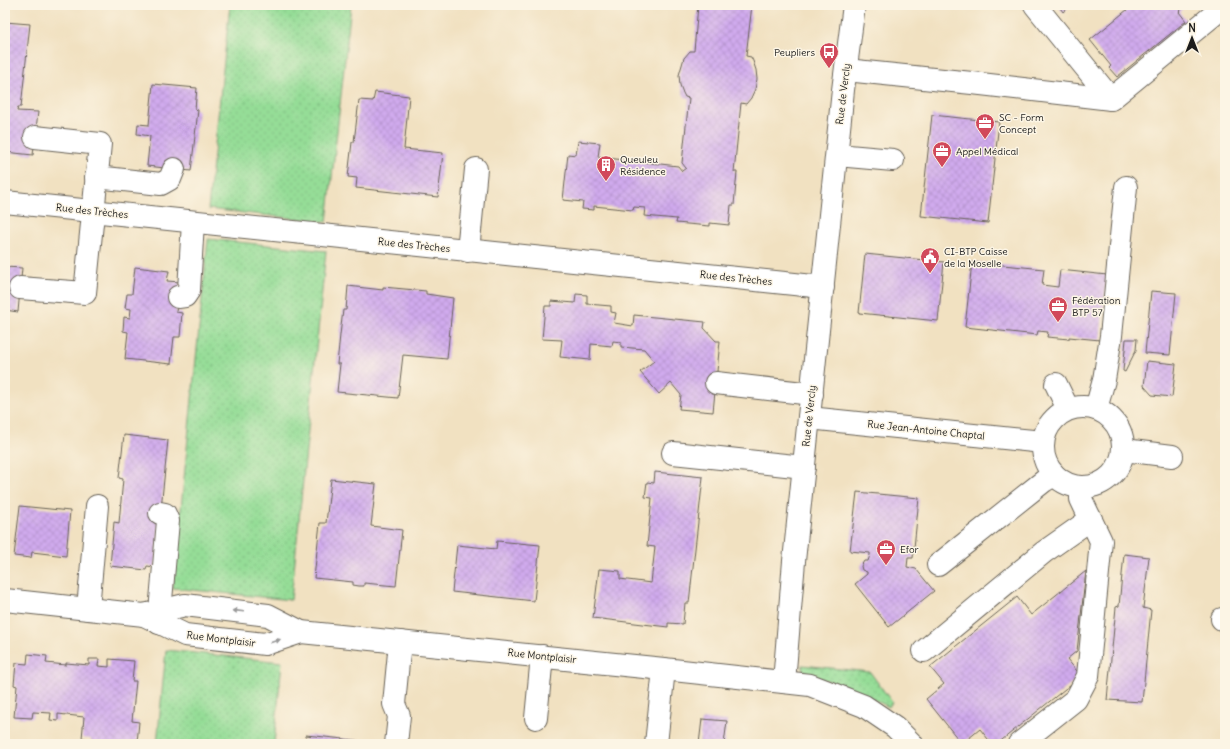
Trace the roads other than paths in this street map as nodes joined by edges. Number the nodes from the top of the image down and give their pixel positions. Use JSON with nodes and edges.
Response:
{"nodes":[{"id":1,"x":854,"y":5,"type":"edge"},
{"id":2,"x":1035,"y":5,"type":"edge"},
{"id":3,"x":1220,"y":5,"type":"edge"},
{"id":4,"x":846,"y":70,"type":"junction"},
{"id":5,"x":1111,"y":99,"type":"junction"},
{"id":6,"x":35,"y":138,"type":"dead end"},
{"id":7,"x":837,"y":155,"type":"junction"},
{"id":8,"x":893,"y":160,"type":"dead end"},
{"id":9,"x":174,"y":169,"type":"dead end"},
{"id":10,"x":476,"y":169,"type":"dead end"},
{"id":11,"x":96,"y":177,"type":"junction"},
{"id":12,"x":1126,"y":186,"type":"dead end"},
{"id":13,"x":5,"y":202,"type":"edge"},
{"id":14,"x":93,"y":211,"type":"junction"},
{"id":15,"x":193,"y":222,"type":"junction"},
{"id":16,"x":468,"y":251,"type":"junction"},
{"id":17,"x":823,"y":287,"type":"junction"},
{"id":18,"x":20,"y":288,"type":"dead end"},
{"id":19,"x":178,"y":297,"type":"dead end"},
{"id":20,"x":716,"y":383,"type":"dead end"},
{"id":21,"x":1056,"y":384,"type":"dead end"},
{"id":22,"x":812,"y":394,"type":"junction"},
{"id":23,"x":1096,"y":408,"type":"junction"},
{"id":24,"x":1068,"y":409,"type":"junction"},
{"id":25,"x":809,"y":418,"type":"junction"},
{"id":26,"x":1043,"y":442,"type":"junction"},
{"id":27,"x":1124,"y":450,"type":"junction"},
{"id":28,"x":673,"y":453,"type":"dead end"},
{"id":29,"x":1172,"y":456,"type":"dead end"},
{"id":30,"x":804,"y":467,"type":"junction"},
{"id":31,"x":1054,"y":475,"type":"junction"},
{"id":32,"x":1081,"y":488,"type":"junction"},
{"id":33,"x":97,"y":506,"type":"dead end"},
{"id":34,"x":160,"y":513,"type":"dead end"},
{"id":35,"x":1091,"y":520,"type":"junction"},
{"id":36,"x":938,"y":566,"type":"dead end"},
{"id":37,"x":5,"y":600,"type":"edge"},
{"id":38,"x":88,"y":609,"type":"junction"},
{"id":39,"x":154,"y":616,"type":"junction"},
{"id":40,"x":300,"y":632,"type":"junction"},
{"id":41,"x":400,"y":642,"type":"junction"},
{"id":42,"x":924,"y":651,"type":"dead end"},
{"id":43,"x":542,"y":656,"type":"junction"},
{"id":44,"x":664,"y":669,"type":"junction"},
{"id":45,"x":784,"y":682,"type":"junction"},
{"id":46,"x":536,"y":718,"type":"dead end"},
{"id":47,"x":396,"y":744,"type":"edge"},
{"id":48,"x":656,"y":744,"type":"edge"},
{"id":49,"x":912,"y":744,"type":"edge"},
{"id":50,"x":1019,"y":744,"type":"edge"}],
"edges":[{"from":1,"to":4,"type":"street","name":"Rue de Vercly"},
{"from":2,"to":5,"type":"street"},
{"from":3,"to":5,"type":"street"},
{"from":4,"to":5,"type":"street"},
{"from":4,"to":7,"type":"street","name":"Rue de Vercly"},
{"from":6,"to":11,"type":"street"},
{"from":7,"to":8,"type":"street"},
{"from":7,"to":17,"type":"street","name":"Rue de Vercly"},
{"from":9,"to":11,"type":"street"},
{"from":10,"to":16,"type":"street"},
{"from":11,"to":14,"type":"street"},
{"from":12,"to":23,"type":"street"},
{"from":13,"to":14,"type":"street","name":"Rue des Trèches"},
{"from":14,"to":15,"type":"street","name":"Rue des Trèches"},
{"from":14,"to":18,"type":"street"},
{"from":15,"to":16,"type":"street","name":"Rue des Trèches"},
{"from":15,"to":19,"type":"street"},
{"from":16,"to":17,"type":"street","name":"Rue des Trèches"},
{"from":17,"to":22,"type":"street","name":"Rue de Vercly"},
{"from":20,"to":22,"type":"street"},
{"from":21,"to":24,"type":"street"},
{"from":22,"to":25,"type":"street","name":"Rue de Vercly"},
{"from":23,"to":24,"type":"street"},
{"from":23,"to":27,"type":"street"},
{"from":24,"to":26,"type":"street"},
{"from":25,"to":26,"type":"street","name":"Rue Jean-Antoine Chaptal"},
{"from":25,"to":30,"type":"street","name":"Rue de Vercly"},
{"from":26,"to":31,"type":"street"},
{"from":27,"to":29,"type":"street"},
{"from":27,"to":32,"type":"street"},
{"from":28,"to":30,"type":"street"},
{"from":30,"to":45,"type":"street","name":"Rue de Vercly"},
{"from":31,"to":32,"type":"street"},
{"from":31,"to":36,"type":"street"},
{"from":32,"to":35,"type":"street"},
{"from":33,"to":38,"type":"street"},
{"from":34,"to":39,"type":"street"},
{"from":35,"to":42,"type":"street"},
{"from":35,"to":50,"type":"street"},
{"from":37,"to":38,"type":"street","name":"Rue Montplaisir"},
{"from":38,"to":39,"type":"street","name":"Rue Montplaisir"},
{"from":40,"to":39,"type":"street","name":"Rue Montplaisir","one_way":true},
{"from":39,"to":40,"type":"street","name":"Rue Montplaisir","one_way":true},
{"from":40,"to":41,"type":"street","name":"Rue Montplaisir"},
{"from":41,"to":43,"type":"street","name":"Rue Montplaisir"},
{"from":41,"to":47,"type":"street"},
{"from":43,"to":44,"type":"street","name":"Rue Montplaisir"},
{"from":43,"to":46,"type":"street"},
{"from":44,"to":45,"type":"street","name":"Rue Montplaisir"},
{"from":44,"to":48,"type":"street"},
{"from":45,"to":49,"type":"street"}]}
